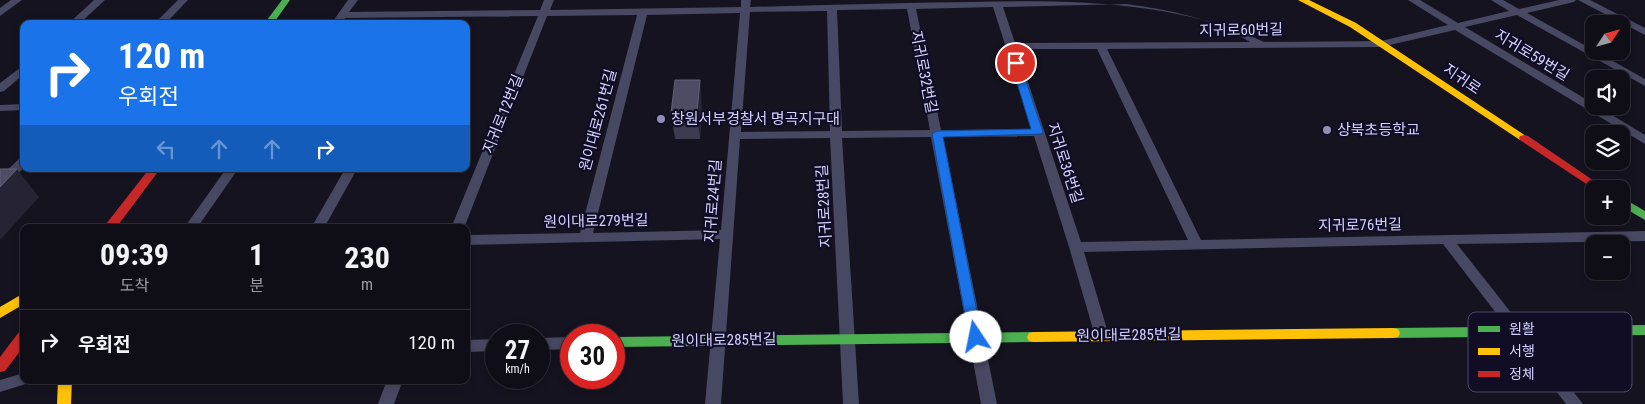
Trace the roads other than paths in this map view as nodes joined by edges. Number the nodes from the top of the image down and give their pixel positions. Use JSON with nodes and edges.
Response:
{"nodes":[{"id":1,"x":17,"y":0,"type":"edge"},
{"id":2,"x":100,"y":0,"type":"edge"},
{"id":3,"x":182,"y":0,"type":"edge"},
{"id":4,"x":286,"y":0,"type":"edge"},
{"id":5,"x":353,"y":0,"type":"edge"},
{"id":6,"x":549,"y":0,"type":"edge"},
{"id":7,"x":1302,"y":0,"type":"edge"},
{"id":8,"x":1413,"y":0,"type":"edge"},
{"id":9,"x":1496,"y":0,"type":"edge"},
{"id":10,"x":1571,"y":0,"type":"edge"},
{"id":11,"x":1582,"y":0,"type":"edge"},
{"id":12,"x":997,"y":2,"type":"edge"},
{"id":13,"x":746,"y":4,"type":"edge"},
{"id":14,"x":911,"y":5,"type":"junction"},
{"id":15,"x":832,"y":7,"type":"junction"},
{"id":16,"x":644,"y":12,"type":"junction"},
{"id":17,"x":1518,"y":12,"type":"junction"},
{"id":18,"x":0,"y":13,"type":"edge"},
{"id":19,"x":544,"y":13,"type":"junction"},
{"id":20,"x":440,"y":14,"type":"junction"},
{"id":21,"x":78,"y":20,"type":"edge"},
{"id":22,"x":163,"y":20,"type":"edge"},
{"id":23,"x":271,"y":20,"type":"edge"},
{"id":24,"x":339,"y":20,"type":"edge"},
{"id":25,"x":437,"y":20,"type":"edge"},
{"id":26,"x":1456,"y":26,"type":"junction"},
{"id":27,"x":1645,"y":32,"type":"edge"},
{"id":28,"x":1261,"y":44,"type":"junction"},
{"id":29,"x":1381,"y":44,"type":"junction"},
{"id":30,"x":1010,"y":46,"type":"junction"},
{"id":31,"x":1101,"y":47,"type":"junction"},
{"id":32,"x":20,"y":72,"type":"edge"},
{"id":33,"x":1645,"y":83,"type":"edge"},
{"id":34,"x":0,"y":89,"type":"edge"},
{"id":35,"x":0,"y":108,"type":"edge"},
{"id":36,"x":20,"y":108,"type":"edge"},
{"id":37,"x":1037,"y":132,"type":"junction"},
{"id":38,"x":937,"y":134,"type":"junction"},
{"id":39,"x":836,"y":135,"type":"junction"},
{"id":40,"x":734,"y":136,"type":"junction"},
{"id":41,"x":1645,"y":140,"type":"edge"},
{"id":42,"x":20,"y":164,"type":"edge"},
{"id":43,"x":152,"y":172,"type":"edge"},
{"id":44,"x":230,"y":172,"type":"edge"},
{"id":45,"x":349,"y":172,"type":"edge"},
{"id":46,"x":1587,"y":180,"type":"edge"},
{"id":47,"x":0,"y":184,"type":"edge"},
{"id":48,"x":1630,"y":207,"type":"edge"},
{"id":49,"x":1645,"y":216,"type":"edge"},
{"id":50,"x":112,"y":224,"type":"edge"},
{"id":51,"x":193,"y":224,"type":"edge"},
{"id":52,"x":319,"y":224,"type":"edge"},
{"id":53,"x":460,"y":224,"type":"edge"},
{"id":54,"x":727,"y":234,"type":"junction"},
{"id":55,"x":1645,"y":236,"type":"edge"},
{"id":56,"x":585,"y":237,"type":"junction"},
{"id":57,"x":470,"y":240,"type":"edge"},
{"id":58,"x":1447,"y":240,"type":"junction"},
{"id":59,"x":1196,"y":244,"type":"junction"},
{"id":60,"x":1076,"y":247,"type":"junction"},
{"id":61,"x":20,"y":300,"type":"edge"},
{"id":62,"x":1502,"y":312,"type":"edge"},
{"id":63,"x":0,"y":313,"type":"edge"},
{"id":64,"x":1632,"y":330,"type":"edge"},
{"id":65,"x":1645,"y":330,"type":"edge"},
{"id":66,"x":1468,"y":332,"type":"edge"},
{"id":67,"x":1102,"y":336,"type":"junction"},
{"id":68,"x":976,"y":337,"type":"junction"},
{"id":69,"x":848,"y":338,"type":"junction"},
{"id":70,"x":718,"y":340,"type":"junction"},
{"id":71,"x":20,"y":341,"type":"edge"},
{"id":72,"x":625,"y":342,"type":"edge"},
{"id":73,"x":485,"y":345,"type":"edge"},
{"id":74,"x":470,"y":346,"type":"edge"},
{"id":75,"x":0,"y":366,"type":"edge"},
{"id":76,"x":20,"y":380,"type":"edge"},
{"id":77,"x":65,"y":384,"type":"edge"},
{"id":78,"x":394,"y":384,"type":"edge"},
{"id":79,"x":0,"y":386,"type":"edge"},
{"id":80,"x":1565,"y":392,"type":"edge"},
{"id":81,"x":64,"y":404,"type":"edge"},
{"id":82,"x":386,"y":404,"type":"edge"},
{"id":83,"x":713,"y":404,"type":"edge"},
{"id":84,"x":851,"y":404,"type":"edge"},
{"id":85,"x":989,"y":404,"type":"edge"},
{"id":86,"x":1575,"y":404,"type":"edge"}],
"edges":[{"from":1,"to":18,"type":"street"},
{"from":2,"to":21,"type":"street"},
{"from":3,"to":22,"type":"street"},
{"from":4,"to":23,"type":"street"},
{"from":5,"to":24,"type":"street"},
{"from":6,"to":19,"type":"street","name":"지귀로12번길"},
{"from":7,"to":29,"type":"street","name":"지귀로"},
{"from":8,"to":26,"type":"street"},
{"from":9,"to":17,"type":"street","name":"지귀로59번길"},
{"from":10,"to":17,"type":"street","name":"지귀로59번길"},
{"from":11,"to":27,"type":"street"},
{"from":12,"to":14,"type":"street"},
{"from":12,"to":28,"type":"street"},
{"from":12,"to":30,"type":"street","name":"지귀로36번길"},
{"from":13,"to":15,"type":"street"},
{"from":13,"to":16,"type":"street"},
{"from":13,"to":40,"type":"street","name":"지귀로24번길"},
{"from":14,"to":15,"type":"street"},
{"from":14,"to":38,"type":"street","name":"지귀로32번길"},
{"from":15,"to":39,"type":"street","name":"지귀로28번길"},
{"from":16,"to":19,"type":"street"},
{"from":16,"to":56,"type":"street","name":"원이대로261번길"},
{"from":17,"to":26,"type":"street","name":"지귀로59번길"},
{"from":17,"to":33,"type":"street","name":"지귀로59번길"},
{"from":19,"to":20,"type":"street"},
{"from":19,"to":53,"type":"street","name":"지귀로12번길"},
{"from":20,"to":24,"type":"street"},
{"from":20,"to":25,"type":"street"},
{"from":26,"to":29,"type":"street","name":"지귀로59번길"},
{"from":26,"to":41,"type":"street","name":"지귀로59번길"},
{"from":28,"to":29,"type":"street","name":"지귀로60번길"},
{"from":28,"to":31,"type":"street","name":"지귀로60번길"},
{"from":29,"to":46,"type":"street","name":"지귀로"},
{"from":30,"to":31,"type":"street","name":"지귀로60번길"},
{"from":30,"to":37,"type":"street","name":"지귀로36번길"},
{"from":31,"to":59,"type":"street"},
{"from":32,"to":34,"type":"street"},
{"from":35,"to":36,"type":"street"},
{"from":37,"to":38,"type":"street"},
{"from":37,"to":60,"type":"street","name":"지귀로36번길"},
{"from":38,"to":39,"type":"street"},
{"from":38,"to":68,"type":"street","name":"지귀로32번길"},
{"from":39,"to":40,"type":"street"},
{"from":39,"to":69,"type":"street","name":"지귀로28번길"},
{"from":40,"to":54,"type":"street","name":"지귀로24번길"},
{"from":42,"to":47,"type":"street"},
{"from":43,"to":50,"type":"street"},
{"from":44,"to":51,"type":"street"},
{"from":45,"to":52,"type":"street"},
{"from":48,"to":49,"type":"street"},
{"from":54,"to":56,"type":"street","name":"원이대로279번길"},
{"from":54,"to":70,"type":"street","name":"지귀로24번길"},
{"from":55,"to":58,"type":"street","name":"지귀로76번길"},
{"from":56,"to":57,"type":"street","name":"원이대로279번길"},
{"from":58,"to":59,"type":"street","name":"지귀로76번길"},
{"from":58,"to":62,"type":"street"},
{"from":59,"to":60,"type":"street","name":"지귀로76번길"},
{"from":60,"to":67,"type":"street","name":"지귀로36번길"},
{"from":61,"to":63,"type":"street"},
{"from":64,"to":65,"type":"street","name":"원이대로285번길"},
{"from":66,"to":67,"type":"street","name":"원이대로285번길"},
{"from":67,"to":68,"type":"street","name":"원이대로285번길"},
{"from":68,"to":69,"type":"street","name":"원이대로285번길"},
{"from":68,"to":85,"type":"street","name":"지귀로32번길"},
{"from":69,"to":70,"type":"street","name":"원이대로285번길"},
{"from":69,"to":84,"type":"street","name":"지귀로28번길"},
{"from":70,"to":72,"type":"street","name":"원이대로285번길"},
{"from":70,"to":83,"type":"street","name":"지귀로24번길"},
{"from":71,"to":75,"type":"street"},
{"from":73,"to":74,"type":"street"},
{"from":76,"to":79,"type":"street"},
{"from":77,"to":81,"type":"street"},
{"from":78,"to":82,"type":"street"},
{"from":80,"to":86,"type":"street"}]}
